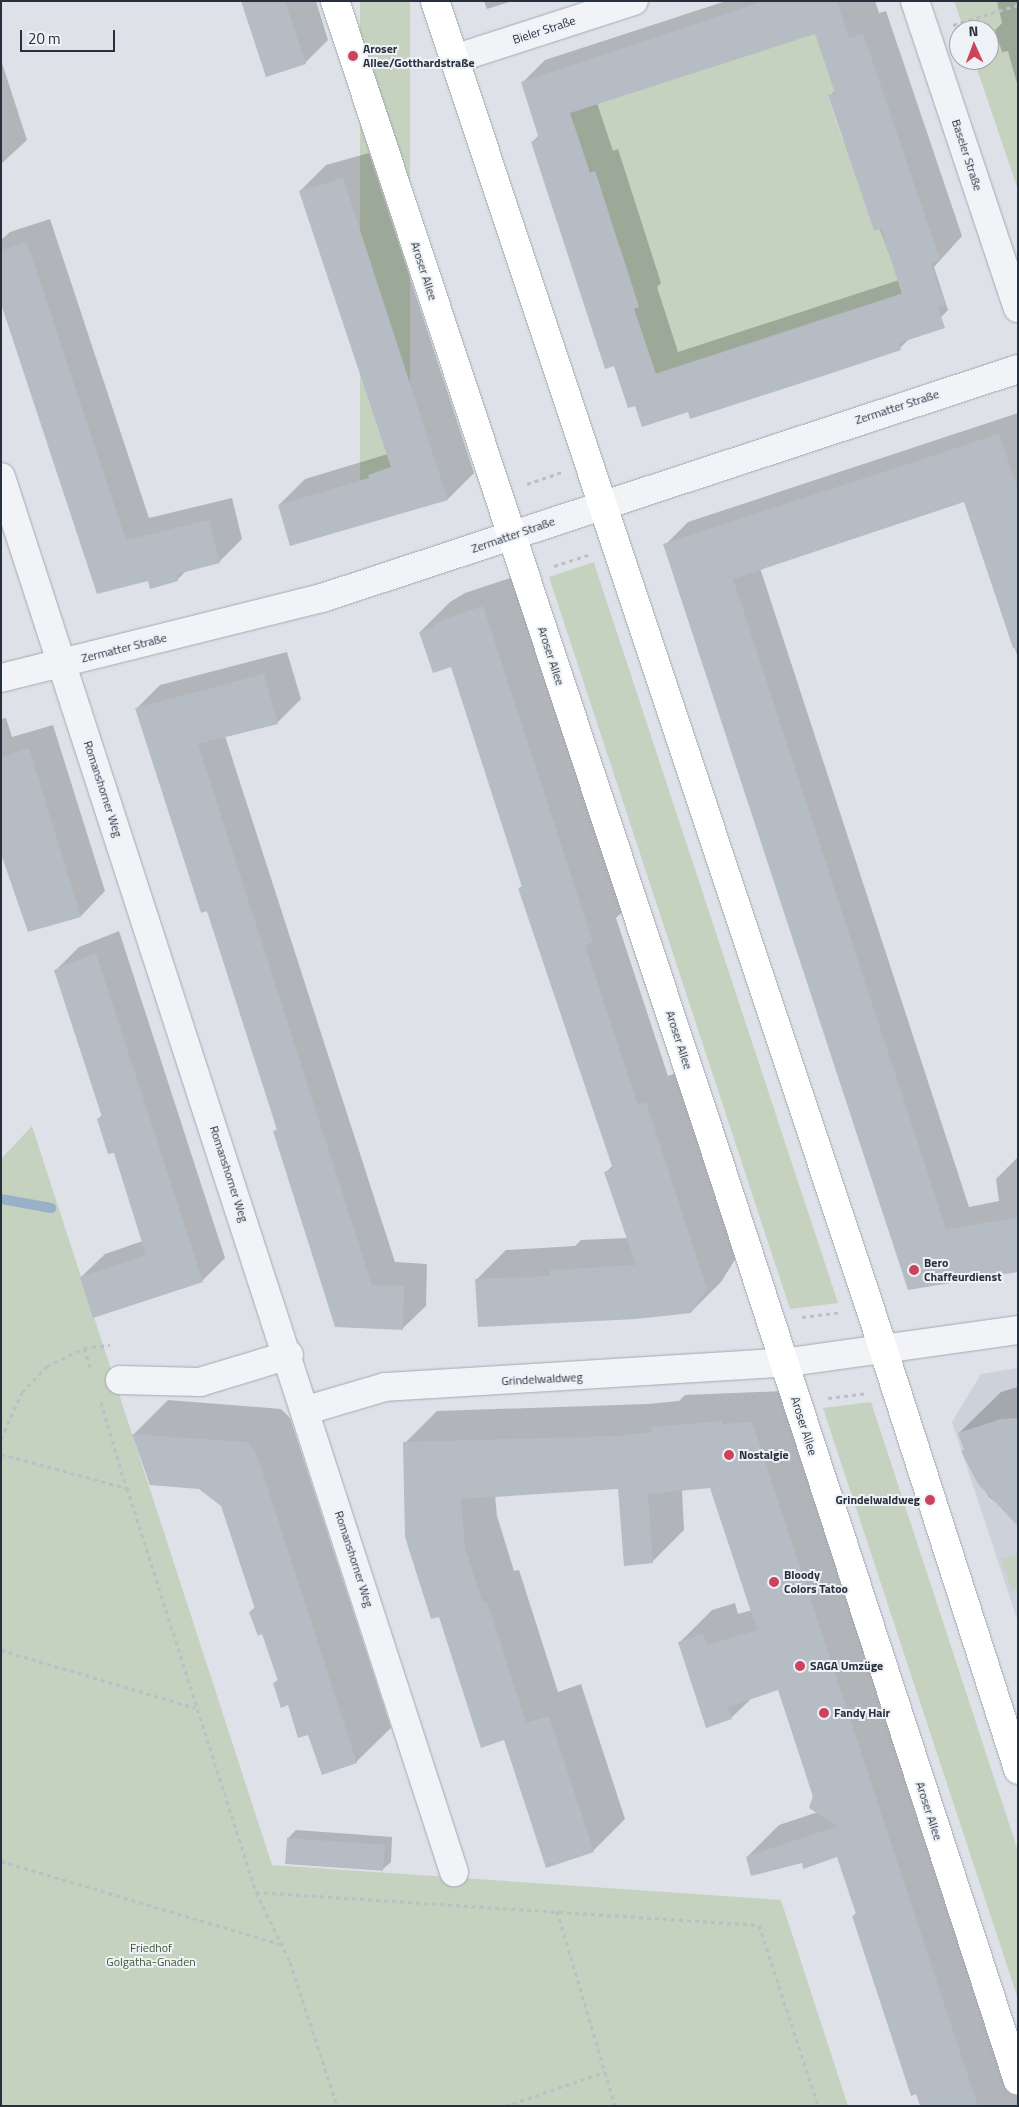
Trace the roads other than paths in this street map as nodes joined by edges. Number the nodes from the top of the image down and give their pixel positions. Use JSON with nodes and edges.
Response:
{"nodes":[{"id":1,"x":335,"y":1,"type":"edge"},
{"id":2,"x":435,"y":1,"type":"edge"},
{"id":3,"x":634,"y":1,"type":"edge"},
{"id":4,"x":915,"y":1,"type":"edge"},
{"id":5,"x":454,"y":60,"type":"junction"},
{"id":6,"x":1018,"y":308,"type":"edge"},
{"id":7,"x":1018,"y":369,"type":"edge"},
{"id":8,"x":1,"y":477,"type":"edge"},
{"id":9,"x":601,"y":506,"type":"junction"},
{"id":10,"x":511,"y":536,"type":"junction"},
{"id":11,"x":62,"y":663,"type":"junction"},
{"id":12,"x":1,"y":678,"type":"edge"},
{"id":13,"x":1018,"y":1330,"type":"edge"},
{"id":14,"x":884,"y":1351,"type":"junction"},
{"id":15,"x":289,"y":1355,"type":"junction"},
{"id":16,"x":783,"y":1363,"type":"junction"},
{"id":17,"x":120,"y":1380,"type":"dead end"},
{"id":18,"x":306,"y":1410,"type":"junction"},
{"id":19,"x":1018,"y":1770,"type":"edge"},
{"id":20,"x":454,"y":1872,"type":"dead end"},
{"id":21,"x":1018,"y":2081,"type":"edge"}],
"edges":[{"from":1,"to":10,"type":"main road","name":"Aroser Allee"},
{"from":2,"to":5,"type":"main road"},
{"from":3,"to":5,"type":"street","name":"Bieler Straße"},
{"from":4,"to":6,"type":"street","name":"Baseler Straße"},
{"from":5,"to":9,"type":"main road"},
{"from":7,"to":9,"type":"street","name":"Zermatter Straße"},
{"from":8,"to":11,"type":"street","name":"Romanshorner Weg"},
{"from":9,"to":10,"type":"street","name":"Zermatter Straße"},
{"from":9,"to":14,"type":"main road"},
{"from":10,"to":11,"type":"street","name":"Zermatter Straße"},
{"from":10,"to":16,"type":"main road","name":"Aroser Allee"},
{"from":11,"to":12,"type":"street","name":"Zermatter Straße"},
{"from":11,"to":15,"type":"street","name":"Romanshorner Weg"},
{"from":13,"to":14,"type":"street","name":"Grindelwaldweg"},
{"from":14,"to":16,"type":"street","name":"Grindelwaldweg"},
{"from":14,"to":19,"type":"main road"},
{"from":15,"to":17,"type":"street"},
{"from":15,"to":18,"type":"street","name":"Romanshorner Weg"},
{"from":16,"to":18,"type":"street","name":"Grindelwaldweg"},
{"from":16,"to":21,"type":"main road","name":"Aroser Allee"},
{"from":18,"to":20,"type":"street","name":"Romanshorner Weg"}]}
